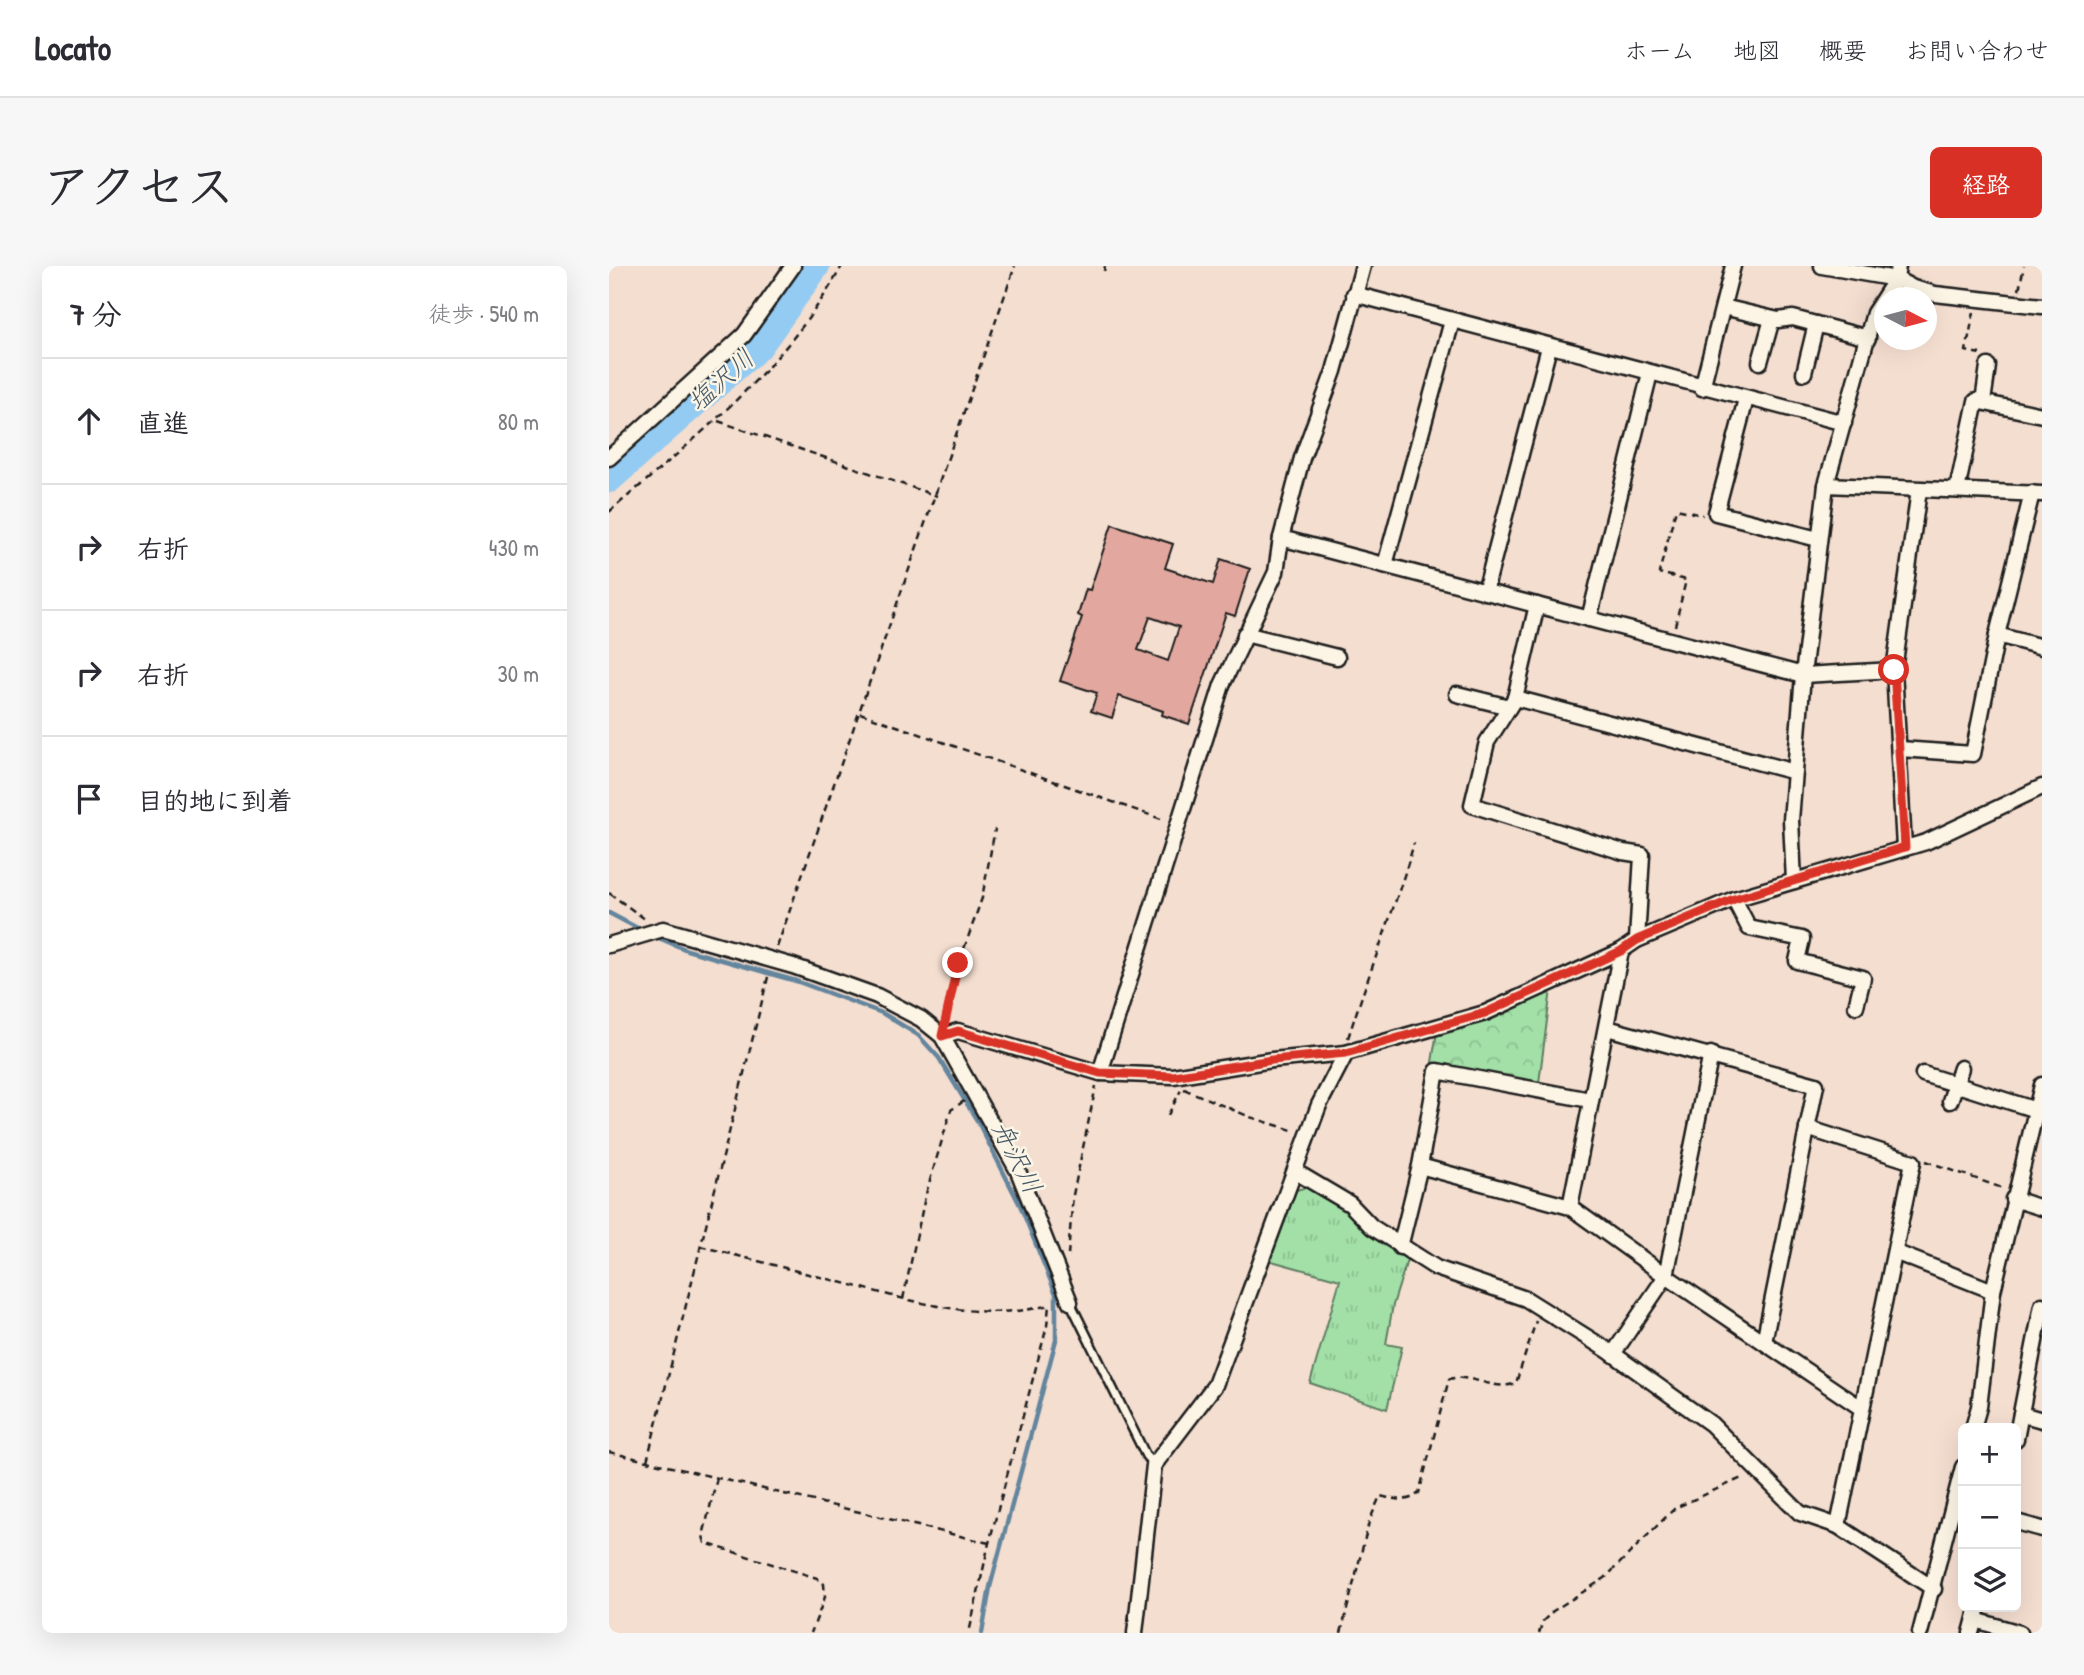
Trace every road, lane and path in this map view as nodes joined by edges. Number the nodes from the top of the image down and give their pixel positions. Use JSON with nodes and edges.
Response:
{"nodes":[{"id":1,"x":793,"y":266,"type":"edge"},
{"id":2,"x":842,"y":266,"type":"edge"},
{"id":3,"x":1016,"y":266,"type":"edge"},
{"id":4,"x":1363,"y":266,"type":"edge"},
{"id":5,"x":1733,"y":266,"type":"edge"},
{"id":6,"x":1822,"y":266,"type":"edge"},
{"id":7,"x":2024,"y":266,"type":"edge"},
{"id":8,"x":1897,"y":273,"type":"edge"},
{"id":9,"x":1354,"y":294,"type":"junction"},
{"id":10,"x":1977,"y":299,"type":"junction"},
{"id":11,"x":2017,"y":305,"type":"junction"},
{"id":12,"x":2042,"y":306,"type":"edge"},
{"id":13,"x":1723,"y":307,"type":"junction"},
{"id":14,"x":1772,"y":319,"type":"junction"},
{"id":15,"x":1452,"y":321,"type":"junction"},
{"id":16,"x":1816,"y":324,"type":"junction"},
{"id":17,"x":1867,"y":338,"type":"junction"},
{"id":18,"x":1549,"y":347,"type":"junction"},
{"id":19,"x":1760,"y":362,"type":"dead end"},
{"id":20,"x":1983,"y":365,"type":"joint"},
{"id":21,"x":1650,"y":373,"type":"junction"},
{"id":22,"x":1804,"y":373,"type":"dead end"},
{"id":23,"x":1702,"y":388,"type":"junction"},
{"id":24,"x":1746,"y":399,"type":"junction"},
{"id":25,"x":1983,"y":402,"type":"junction"},
{"id":26,"x":2042,"y":415,"type":"edge"},
{"id":27,"x":717,"y":421,"type":"junction"},
{"id":28,"x":1844,"y":423,"type":"junction"},
{"id":29,"x":609,"y":458,"type":"edge"},
{"id":30,"x":1826,"y":485,"type":"junction"},
{"id":31,"x":1919,"y":490,"type":"junction"},
{"id":32,"x":1957,"y":490,"type":"junction"},
{"id":33,"x":2037,"y":493,"type":"edge"},
{"id":34,"x":937,"y":496,"type":"junction"},
{"id":35,"x":609,"y":512,"type":"edge"},
{"id":36,"x":1716,"y":513,"type":"junction"},
{"id":37,"x":1281,"y":538,"type":"junction"},
{"id":38,"x":1818,"y":540,"type":"junction"},
{"id":39,"x":1385,"y":565,"type":"junction"},
{"id":40,"x":1485,"y":592,"type":"junction"},
{"id":41,"x":1537,"y":606,"type":"junction"},
{"id":42,"x":1589,"y":619,"type":"junction"},
{"id":43,"x":1245,"y":634,"type":"junction"},
{"id":44,"x":1997,"y":635,"type":"junction"},
{"id":45,"x":1671,"y":640,"type":"junction"},
{"id":46,"x":2042,"y":647,"type":"edge"},
{"id":47,"x":1337,"y":657,"type":"dead end"},
{"id":48,"x":1894,"y":670,"type":"junction"},
{"id":49,"x":1803,"y":675,"type":"junction"},
{"id":50,"x":1457,"y":694,"type":"dead end"},
{"id":51,"x":1512,"y":703,"type":"junction"},
{"id":52,"x":860,"y":713,"type":"junction"},
{"id":53,"x":1900,"y":749,"type":"junction"},
{"id":54,"x":1795,"y":772,"type":"junction"},
{"id":55,"x":2042,"y":787,"type":"edge"},
{"id":56,"x":1180,"y":826,"type":"junction"},
{"id":57,"x":995,"y":829,"type":"dead end"},
{"id":58,"x":1414,"y":843,"type":"dead end"},
{"id":59,"x":1905,"y":847,"type":"junction"},
{"id":60,"x":1794,"y":881,"type":"junction"},
{"id":61,"x":609,"y":893,"type":"edge"},
{"id":62,"x":1734,"y":899,"type":"junction"},
{"id":63,"x":663,"y":929,"type":"junction"},
{"id":64,"x":1637,"y":940,"type":"junction"},
{"id":65,"x":609,"y":945,"type":"edge"},
{"id":66,"x":1621,"y":951,"type":"junction"},
{"id":67,"x":772,"y":961,"type":"junction"},
{"id":68,"x":766,"y":984,"type":"dead end"},
{"id":69,"x":1856,"y":1006,"type":"dead end"},
{"id":70,"x":1607,"y":1028,"type":"junction"},
{"id":71,"x":942,"y":1036,"type":"junction"},
{"id":72,"x":1346,"y":1053,"type":"junction"},
{"id":73,"x":1711,"y":1054,"type":"junction"},
{"id":74,"x":1961,"y":1068,"type":"dead end"},
{"id":75,"x":1100,"y":1073,"type":"junction"},
{"id":76,"x":1923,"y":1074,"type":"dead end"},
{"id":77,"x":1956,"y":1084,"type":"junction"},
{"id":78,"x":2042,"y":1085,"type":"edge"},
{"id":79,"x":1590,"y":1100,"type":"junction"},
{"id":80,"x":1950,"y":1101,"type":"dead end"},
{"id":81,"x":958,"y":1105,"type":"dead end"},
{"id":82,"x":2036,"y":1110,"type":"junction"},
{"id":83,"x":1168,"y":1115,"type":"dead end"},
{"id":84,"x":1807,"y":1128,"type":"junction"},
{"id":85,"x":1309,"y":1135,"type":"junction"},
{"id":86,"x":1913,"y":1161,"type":"junction"},
{"id":87,"x":1420,"y":1166,"type":"junction"},
{"id":88,"x":1296,"y":1171,"type":"junction"},
{"id":89,"x":2014,"y":1196,"type":"junction"},
{"id":90,"x":1570,"y":1207,"type":"junction"},
{"id":91,"x":2042,"y":1208,"type":"edge"},
{"id":92,"x":700,"y":1246,"type":"junction"},
{"id":93,"x":1400,"y":1247,"type":"junction"},
{"id":94,"x":1896,"y":1253,"type":"junction"},
{"id":95,"x":1067,"y":1259,"type":"dead end"},
{"id":96,"x":1666,"y":1276,"type":"junction"},
{"id":97,"x":1993,"y":1291,"type":"junction"},
{"id":98,"x":903,"y":1298,"type":"junction"},
{"id":99,"x":1070,"y":1302,"type":"joint"},
{"id":100,"x":1544,"y":1310,"type":"junction"},
{"id":101,"x":2042,"y":1310,"type":"edge"},
{"id":102,"x":1764,"y":1342,"type":"junction"},
{"id":103,"x":1613,"y":1354,"type":"junction"},
{"id":104,"x":1861,"y":1408,"type":"junction"},
{"id":105,"x":2021,"y":1414,"type":"junction"},
{"id":106,"x":2042,"y":1420,"type":"edge"},
{"id":107,"x":1974,"y":1423,"type":"edge"},
{"id":108,"x":2019,"y":1423,"type":"edge"},
{"id":109,"x":609,"y":1452,"type":"edge"},
{"id":110,"x":647,"y":1461,"type":"junction"},
{"id":111,"x":1154,"y":1465,"type":"junction"},
{"id":112,"x":1755,"y":1472,"type":"junction"},
{"id":113,"x":717,"y":1478,"type":"junction"},
{"id":114,"x":1958,"y":1507,"type":"edge"},
{"id":115,"x":2021,"y":1523,"type":"edge"},
{"id":116,"x":1838,"y":1526,"type":"junction"},
{"id":117,"x":2042,"y":1529,"type":"edge"},
{"id":118,"x":989,"y":1543,"type":"junction"},
{"id":119,"x":1934,"y":1589,"type":"junction"},
{"id":120,"x":1974,"y":1620,"type":"edge"},
{"id":121,"x":811,"y":1633,"type":"edge"},
{"id":122,"x":969,"y":1633,"type":"edge"},
{"id":123,"x":1135,"y":1633,"type":"edge"},
{"id":124,"x":1341,"y":1633,"type":"edge"},
{"id":125,"x":1539,"y":1633,"type":"edge"},
{"id":126,"x":1920,"y":1633,"type":"edge"},
{"id":127,"x":2019,"y":1633,"type":"edge"}],
"edges":[{"from":1,"to":29,"type":"street"},
{"from":2,"to":27,"type":"path"},
{"from":3,"to":34,"type":"path"},
{"from":4,"to":9,"type":"street"},
{"from":5,"to":13,"type":"street"},
{"from":6,"to":8,"type":"street"},
{"from":7,"to":11,"type":"path"},
{"from":8,"to":10,"type":"street"},
{"from":8,"to":17,"type":"street"},
{"from":9,"to":15,"type":"street"},
{"from":9,"to":37,"type":"street"},
{"from":10,"to":11,"type":"street"},
{"from":10,"to":20,"type":"path"},
{"from":11,"to":12,"type":"street"},
{"from":13,"to":14,"type":"street"},
{"from":13,"to":23,"type":"street"},
{"from":14,"to":16,"type":"street"},
{"from":14,"to":19,"type":"street"},
{"from":15,"to":18,"type":"street"},
{"from":15,"to":39,"type":"street"},
{"from":16,"to":17,"type":"street"},
{"from":16,"to":22,"type":"street"},
{"from":17,"to":28,"type":"street"},
{"from":18,"to":21,"type":"street"},
{"from":18,"to":40,"type":"street"},
{"from":20,"to":25,"type":"street"},
{"from":21,"to":23,"type":"street"},
{"from":21,"to":42,"type":"street"},
{"from":23,"to":24,"type":"street"},
{"from":24,"to":28,"type":"street"},
{"from":24,"to":36,"type":"street"},
{"from":25,"to":26,"type":"street"},
{"from":25,"to":32,"type":"street"},
{"from":27,"to":34,"type":"path"},
{"from":27,"to":35,"type":"path"},
{"from":28,"to":30,"type":"street"},
{"from":30,"to":31,"type":"street"},
{"from":30,"to":38,"type":"street"},
{"from":31,"to":32,"type":"street"},
{"from":31,"to":48,"type":"street"},
{"from":32,"to":33,"type":"street"},
{"from":33,"to":44,"type":"street"},
{"from":34,"to":52,"type":"path"},
{"from":36,"to":38,"type":"street"},
{"from":36,"to":45,"type":"path"},
{"from":37,"to":39,"type":"street"},
{"from":37,"to":43,"type":"street"},
{"from":38,"to":49,"type":"street"},
{"from":39,"to":40,"type":"street"},
{"from":40,"to":41,"type":"street"},
{"from":41,"to":42,"type":"street"},
{"from":41,"to":51,"type":"street"},
{"from":42,"to":45,"type":"street"},
{"from":43,"to":47,"type":"street"},
{"from":43,"to":56,"type":"street"},
{"from":44,"to":46,"type":"street"},
{"from":44,"to":53,"type":"street"},
{"from":45,"to":49,"type":"street"},
{"from":48,"to":49,"type":"street"},
{"from":48,"to":53,"type":"street"},
{"from":49,"to":54,"type":"street"},
{"from":50,"to":51,"type":"street"},
{"from":51,"to":54,"type":"street"},
{"from":51,"to":64,"type":"street"},
{"from":52,"to":56,"type":"path"},
{"from":52,"to":67,"type":"path"},
{"from":53,"to":59,"type":"street"},
{"from":54,"to":60,"type":"street"},
{"from":55,"to":59,"type":"street"},
{"from":56,"to":75,"type":"street"},
{"from":57,"to":71,"type":"path"},
{"from":58,"to":72,"type":"path"},
{"from":59,"to":60,"type":"street"},
{"from":60,"to":62,"type":"street"},
{"from":61,"to":63,"type":"path"},
{"from":62,"to":64,"type":"street"},
{"from":62,"to":69,"type":"street"},
{"from":63,"to":65,"type":"street"},
{"from":63,"to":67,"type":"street"},
{"from":64,"to":66,"type":"street"},
{"from":66,"to":70,"type":"street"},
{"from":66,"to":72,"type":"street"},
{"from":67,"to":71,"type":"street"},
{"from":68,"to":92,"type":"path"},
{"from":70,"to":73,"type":"street"},
{"from":70,"to":79,"type":"street"},
{"from":71,"to":75,"type":"street"},
{"from":71,"to":99,"type":"street"},
{"from":72,"to":75,"type":"street"},
{"from":72,"to":85,"type":"street"},
{"from":73,"to":84,"type":"street"},
{"from":73,"to":96,"type":"street"},
{"from":74,"to":77,"type":"street"},
{"from":75,"to":95,"type":"path"},
{"from":76,"to":77,"type":"street"},
{"from":77,"to":80,"type":"street"},
{"from":77,"to":82,"type":"street"},
{"from":78,"to":82,"type":"street"},
{"from":79,"to":87,"type":"street"},
{"from":79,"to":90,"type":"street"},
{"from":81,"to":98,"type":"path"},
{"from":82,"to":89,"type":"street"},
{"from":83,"to":85,"type":"path"},
{"from":84,"to":86,"type":"street"},
{"from":84,"to":102,"type":"street"},
{"from":85,"to":88,"type":"street"},
{"from":86,"to":89,"type":"path"},
{"from":86,"to":94,"type":"street"},
{"from":87,"to":90,"type":"street"},
{"from":87,"to":93,"type":"street"},
{"from":88,"to":93,"type":"street"},
{"from":88,"to":111,"type":"street"},
{"from":89,"to":91,"type":"street"},
{"from":89,"to":97,"type":"street"},
{"from":90,"to":96,"type":"street"},
{"from":92,"to":98,"type":"path"},
{"from":92,"to":110,"type":"path"},
{"from":93,"to":100,"type":"street"},
{"from":94,"to":97,"type":"street"},
{"from":94,"to":104,"type":"street"},
{"from":96,"to":102,"type":"street"},
{"from":96,"to":103,"type":"street"},
{"from":97,"to":107,"type":"street"},
{"from":98,"to":118,"type":"path"},
{"from":99,"to":111,"type":"lane"},
{"from":100,"to":103,"type":"street"},
{"from":100,"to":124,"type":"path"},
{"from":101,"to":105,"type":"street"},
{"from":102,"to":104,"type":"street"},
{"from":103,"to":112,"type":"street"},
{"from":104,"to":116,"type":"street"},
{"from":105,"to":106,"type":"street"},
{"from":105,"to":108,"type":"street"},
{"from":109,"to":110,"type":"path"},
{"from":110,"to":113,"type":"path"},
{"from":111,"to":123,"type":"street"},
{"from":112,"to":116,"type":"street"},
{"from":112,"to":125,"type":"path"},
{"from":113,"to":118,"type":"path"},
{"from":113,"to":121,"type":"path"},
{"from":114,"to":119,"type":"street"},
{"from":115,"to":117,"type":"street"},
{"from":116,"to":119,"type":"street"},
{"from":118,"to":122,"type":"path"},
{"from":119,"to":126,"type":"street"},
{"from":120,"to":127,"type":"street"}]}
